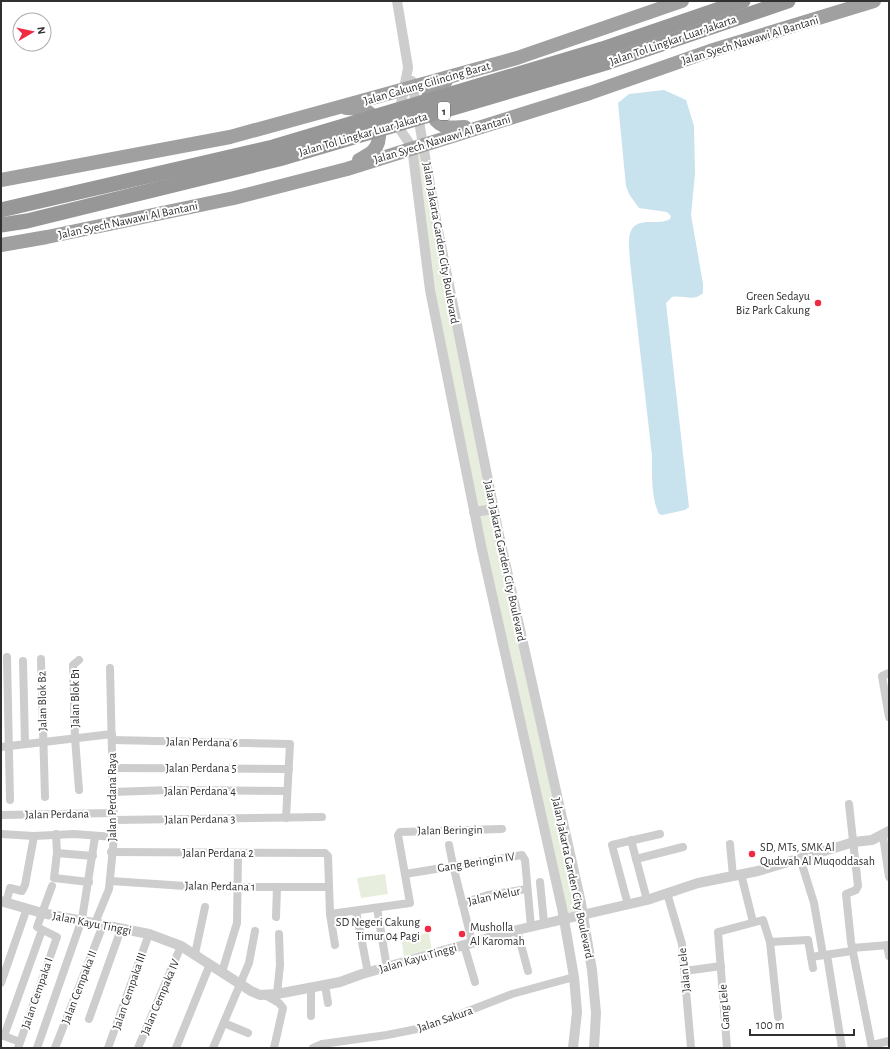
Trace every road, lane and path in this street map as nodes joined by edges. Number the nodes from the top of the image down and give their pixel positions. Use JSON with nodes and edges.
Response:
{"nodes":[{"id":1,"x":397,"y":1,"type":"edge"},
{"id":2,"x":682,"y":1,"type":"edge"},
{"id":3,"x":743,"y":1,"type":"edge"},
{"id":4,"x":788,"y":1,"type":"edge"},
{"id":5,"x":874,"y":1,"type":"edge"},
{"id":6,"x":466,"y":71,"type":"junction"},
{"id":7,"x":409,"y":87,"type":"junction"},
{"id":8,"x":336,"y":108,"type":"junction"},
{"id":9,"x":484,"y":126,"type":"junction"},
{"id":10,"x":418,"y":146,"type":"junction"},
{"id":11,"x":276,"y":153,"type":"junction"},
{"id":12,"x":347,"y":169,"type":"junction"},
{"id":13,"x":1,"y":180,"type":"edge"},
{"id":14,"x":1,"y":210,"type":"edge"},
{"id":15,"x":1,"y":225,"type":"edge"},
{"id":16,"x":1,"y":245,"type":"edge"},
{"id":17,"x":448,"y":286,"type":"junction"},
{"id":18,"x":430,"y":290,"type":"junction"},
{"id":19,"x":494,"y":509,"type":"junction"},
{"id":20,"x":474,"y":512,"type":"junction"},
{"id":21,"x":7,"y":658,"type":"dead end"},
{"id":22,"x":41,"y":659,"type":"dead end"},
{"id":23,"x":79,"y":660,"type":"dead end"},
{"id":24,"x":23,"y":661,"type":"dead end"},
{"id":25,"x":110,"y":668,"type":"dead end"},
{"id":26,"x":885,"y":675,"type":"edge"},
{"id":27,"x":889,"y":716,"type":"edge"},
{"id":28,"x":112,"y":737,"type":"junction"},
{"id":29,"x":75,"y":738,"type":"junction"},
{"id":30,"x":43,"y":742,"type":"junction"},
{"id":31,"x":25,"y":744,"type":"junction"},
{"id":32,"x":5,"y":747,"type":"edge"},
{"id":33,"x":112,"y":768,"type":"junction"},
{"id":34,"x":288,"y":769,"type":"junction"},
{"id":35,"x":79,"y":790,"type":"dead end"},
{"id":36,"x":287,"y":791,"type":"junction"},
{"id":37,"x":112,"y":792,"type":"junction"},
{"id":38,"x":45,"y":798,"type":"dead end"},
{"id":39,"x":10,"y":800,"type":"dead end"},
{"id":40,"x":849,"y":804,"type":"dead end"},
{"id":41,"x":1,"y":815,"type":"edge"},
{"id":42,"x":114,"y":816,"type":"junction"},
{"id":43,"x":322,"y":817,"type":"dead end"},
{"id":44,"x":286,"y":818,"type":"junction"},
{"id":45,"x":502,"y":829,"type":"dead end"},
{"id":46,"x":1,"y":834,"type":"edge"},
{"id":47,"x":56,"y":834,"type":"junction"},
{"id":48,"x":660,"y":834,"type":"dead end"},
{"id":49,"x":886,"y":834,"type":"edge"},
{"id":50,"x":34,"y":836,"type":"junction"},
{"id":51,"x":95,"y":837,"type":"junction"},
{"id":52,"x":114,"y":837,"type":"junction"},
{"id":53,"x":631,"y":840,"type":"junction"},
{"id":54,"x":854,"y":842,"type":"junction"},
{"id":55,"x":730,"y":844,"type":"dead end"},
{"id":56,"x":449,"y":845,"type":"dead end"},
{"id":57,"x":683,"y":847,"type":"dead end"},
{"id":58,"x":111,"y":852,"type":"junction"},
{"id":59,"x":57,"y":853,"type":"junction"},
{"id":60,"x":238,"y":854,"type":"junction"},
{"id":61,"x":92,"y":856,"type":"junction"},
{"id":62,"x":800,"y":858,"type":"junction"},
{"id":63,"x":636,"y":860,"type":"junction"},
{"id":64,"x":452,"y":866,"type":"junction"},
{"id":65,"x":405,"y":874,"type":"junction"},
{"id":66,"x":737,"y":875,"type":"junction"},
{"id":67,"x":889,"y":877,"type":"edge"},
{"id":68,"x":110,"y":881,"type":"junction"},
{"id":69,"x":89,"y":882,"type":"junction"},
{"id":70,"x":540,"y":882,"type":"dead end"},
{"id":71,"x":52,"y":886,"type":"dead end"},
{"id":72,"x":238,"y":887,"type":"junction"},
{"id":73,"x":277,"y":887,"type":"junction"},
{"id":74,"x":329,"y":887,"type":"junction"},
{"id":75,"x":526,"y":889,"type":"junction"},
{"id":76,"x":667,"y":893,"type":"junction"},
{"id":77,"x":647,"y":900,"type":"junction"},
{"id":78,"x":4,"y":902,"type":"edge"},
{"id":79,"x":462,"y":903,"type":"junction"},
{"id":80,"x":628,"y":905,"type":"junction"},
{"id":81,"x":205,"y":907,"type":"dead end"},
{"id":82,"x":27,"y":908,"type":"junction"},
{"id":83,"x":377,"y":908,"type":"junction"},
{"id":84,"x":356,"y":911,"type":"junction"},
{"id":85,"x":42,"y":913,"type":"junction"},
{"id":86,"x":330,"y":914,"type":"junction"},
{"id":87,"x":276,"y":917,"type":"dead end"},
{"id":88,"x":82,"y":919,"type":"junction"},
{"id":89,"x":753,"y":922,"type":"junction"},
{"id":90,"x":544,"y":923,"type":"junction"},
{"id":91,"x":99,"y":924,"type":"junction"},
{"id":92,"x":531,"y":927,"type":"junction"},
{"id":93,"x":121,"y":929,"type":"junction"},
{"id":94,"x":42,"y":930,"type":"junction"},
{"id":95,"x":517,"y":930,"type":"junction"},
{"id":96,"x":255,"y":931,"type":"dead end"},
{"id":97,"x":148,"y":934,"type":"junction"},
{"id":98,"x":280,"y":934,"type":"dead end"},
{"id":99,"x":770,"y":942,"type":"junction"},
{"id":100,"x":468,"y":944,"type":"junction"},
{"id":101,"x":888,"y":945,"type":"edge"},
{"id":102,"x":181,"y":946,"type":"junction"},
{"id":103,"x":335,"y":946,"type":"dead end"},
{"id":104,"x":852,"y":950,"type":"junction"},
{"id":105,"x":195,"y":954,"type":"junction"},
{"id":106,"x":825,"y":955,"type":"junction"},
{"id":107,"x":889,"y":956,"type":"edge"},
{"id":108,"x":811,"y":957,"type":"junction"},
{"id":109,"x":210,"y":964,"type":"junction"},
{"id":110,"x":721,"y":966,"type":"junction"},
{"id":111,"x":387,"y":968,"type":"junction"},
{"id":112,"x":813,"y":968,"type":"dead end"},
{"id":113,"x":528,"y":971,"type":"dead end"},
{"id":114,"x":686,"y":971,"type":"junction"},
{"id":115,"x":222,"y":972,"type":"junction"},
{"id":116,"x":368,"y":972,"type":"junction"},
{"id":117,"x":574,"y":977,"type":"junction"},
{"id":118,"x":475,"y":982,"type":"dead end"},
{"id":119,"x":1,"y":983,"type":"edge"},
{"id":120,"x":241,"y":984,"type":"junction"},
{"id":121,"x":325,"y":985,"type":"junction"},
{"id":122,"x":311,"y":988,"type":"junction"},
{"id":123,"x":277,"y":994,"type":"junction"},
{"id":124,"x":264,"y":995,"type":"junction"},
{"id":125,"x":328,"y":1003,"type":"dead end"},
{"id":126,"x":311,"y":1016,"type":"dead end"},
{"id":127,"x":778,"y":1017,"type":"dead end"},
{"id":128,"x":89,"y":1019,"type":"dead end"},
{"id":129,"x":224,"y":1024,"type":"junction"},
{"id":130,"x":248,"y":1032,"type":"dead end"},
{"id":131,"x":3,"y":1035,"type":"edge"},
{"id":132,"x":889,"y":1041,"type":"edge"},
{"id":133,"x":19,"y":1045,"type":"edge"},
{"id":134,"x":872,"y":1046,"type":"edge"},
{"id":135,"x":36,"y":1048,"type":"edge"},
{"id":136,"x":55,"y":1048,"type":"edge"},
{"id":137,"x":108,"y":1048,"type":"edge"},
{"id":138,"x":138,"y":1048,"type":"edge"},
{"id":139,"x":176,"y":1048,"type":"edge"},
{"id":140,"x":213,"y":1048,"type":"edge"},
{"id":141,"x":274,"y":1048,"type":"edge"},
{"id":142,"x":313,"y":1048,"type":"edge"},
{"id":143,"x":573,"y":1048,"type":"edge"},
{"id":144,"x":594,"y":1048,"type":"edge"},
{"id":145,"x":690,"y":1048,"type":"edge"},
{"id":146,"x":727,"y":1048,"type":"edge"},
{"id":147,"x":842,"y":1048,"type":"edge"}],
"edges":[{"from":1,"to":7,"type":"street","name":"Jalan Jakarta Garden City Boulevard"},
{"from":2,"to":6,"type":"highway","name":"Jalan Cakung Cilincing Barat"},
{"from":3,"to":11,"type":"highway","name":"Jalan Tol Lingkar Luar Jakarta","number":"1"},
{"from":4,"to":11,"type":"highway","name":"Jalan Tol Lingkar Luar Jakarta","number":"1"},
{"from":5,"to":9,"type":"highway","name":"Jalan Syech Nawawi Al Bantani"},
{"from":6,"to":7,"type":"highway","name":"Jalan Cakung Cilincing Barat"},
{"from":6,"to":9,"type":"highway"},
{"from":7,"to":8,"type":"highway","name":"Jalan Cakung Cilincing Barat"},
{"from":7,"to":10,"type":"street","name":"Jalan Jakarta Garden City Boulevard"},
{"from":7,"to":10,"type":"street","name":"Jalan Jakarta Garden City Boulevard"},
{"from":8,"to":12,"type":"highway"},
{"from":8,"to":13,"type":"highway"},
{"from":9,"to":10,"type":"highway","name":"Jalan Syech Nawawi Al Bantani"},
{"from":10,"to":12,"type":"highway","name":"Jalan Syech Nawawi Al Bantani"},
{"from":10,"to":17,"type":"street","name":"Jalan Jakarta Garden City Boulevard"},
{"from":10,"to":18,"type":"street","name":"Jalan Jakarta Garden City Boulevard"},
{"from":11,"to":14,"type":"highway","name":"Jalan Tol Lingkar Luar Jakarta","number":"1"},
{"from":11,"to":15,"type":"highway","name":"Jalan Tol Lingkar Luar Jakarta","number":"1"},
{"from":12,"to":16,"type":"highway","name":"Jalan Syech Nawawi Al Bantani"},
{"from":17,"to":18,"type":"street"},
{"from":17,"to":19,"type":"street","name":"Jalan Jakarta Garden City Boulevard"},
{"from":18,"to":20,"type":"street","name":"Jalan Jakarta Garden City Boulevard"},
{"from":19,"to":20,"type":"street"},
{"from":19,"to":144,"type":"street","name":"Jalan Jakarta Garden City Boulevard"},
{"from":20,"to":117,"type":"street","name":"Jalan Jakarta Garden City Boulevard"},
{"from":21,"to":32,"type":"street"},
{"from":22,"to":30,"type":"street","name":"Jalan Blok B2"},
{"from":23,"to":29,"type":"street","name":"Jalan Blok B1"},
{"from":24,"to":31,"type":"street"},
{"from":25,"to":28,"type":"street","name":"Jalan Perdana Raya"},
{"from":26,"to":27,"type":"street"},
{"from":28,"to":29,"type":"street","name":"Jalan Perdana 6"},
{"from":28,"to":33,"type":"street","name":"Jalan Perdana Raya"},
{"from":28,"to":34,"type":"street","name":"Jalan Perdana 6"},
{"from":29,"to":30,"type":"street","name":"Jalan Perdana 6"},
{"from":29,"to":35,"type":"street"},
{"from":30,"to":31,"type":"street","name":"Jalan Perdana 6"},
{"from":30,"to":38,"type":"street","name":"Jalan Blok B2"},
{"from":31,"to":32,"type":"street","name":"Jalan Perdana 6"},
{"from":32,"to":39,"type":"street"},
{"from":33,"to":34,"type":"street","name":"Jalan Perdana 5"},
{"from":33,"to":37,"type":"street","name":"Jalan Perdana Raya"},
{"from":34,"to":36,"type":"street"},
{"from":36,"to":37,"type":"street","name":"Jalan Perdana 4"},
{"from":36,"to":44,"type":"street"},
{"from":37,"to":42,"type":"street","name":"Jalan Perdana Raya"},
{"from":40,"to":54,"type":"street"},
{"from":41,"to":42,"type":"street","name":"Jalan Perdana"},
{"from":42,"to":44,"type":"street","name":"Jalan Perdana 3"},
{"from":42,"to":52,"type":"street","name":"Jalan Perdana Raya"},
{"from":43,"to":44,"type":"street","name":"Jalan Perdana 3"},
{"from":45,"to":65,"type":"street","name":"Jalan Beringin"},
{"from":46,"to":50,"type":"street"},
{"from":47,"to":50,"type":"street"},
{"from":47,"to":51,"type":"street"},
{"from":47,"to":59,"type":"street"},
{"from":48,"to":53,"type":"street"},
{"from":49,"to":54,"type":"street","name":"Jalan Kayu Tinggi"},
{"from":49,"to":67,"type":"street"},
{"from":50,"to":78,"type":"street"},
{"from":51,"to":52,"type":"street"},
{"from":51,"to":61,"type":"street"},
{"from":52,"to":58,"type":"street","name":"Jalan Perdana Raya"},
{"from":53,"to":63,"type":"street"},
{"from":53,"to":80,"type":"street"},
{"from":54,"to":62,"type":"street","name":"Jalan Kayu Tinggi"},
{"from":54,"to":104,"type":"street"},
{"from":55,"to":66,"type":"street"},
{"from":56,"to":64,"type":"street"},
{"from":57,"to":63,"type":"street"},
{"from":58,"to":60,"type":"street","name":"Jalan Perdana 2"},
{"from":58,"to":68,"type":"street","name":"Jalan Perdana Raya"},
{"from":59,"to":61,"type":"street"},
{"from":59,"to":69,"type":"street"},
{"from":60,"to":72,"type":"street"},
{"from":60,"to":74,"type":"street","name":"Jalan Perdana 2"},
{"from":61,"to":69,"type":"street"},
{"from":62,"to":66,"type":"street","name":"Jalan Kayu Tinggi"},
{"from":62,"to":106,"type":"street"},
{"from":63,"to":77,"type":"street"},
{"from":64,"to":65,"type":"street","name":"Gang Beringin IV"},
{"from":64,"to":75,"type":"street","name":"Gang Beringin IV"},
{"from":64,"to":79,"type":"street"},
{"from":65,"to":83,"type":"street"},
{"from":66,"to":76,"type":"street","name":"Jalan Kayu Tinggi"},
{"from":66,"to":89,"type":"street"},
{"from":68,"to":72,"type":"street","name":"Jalan Perdana 1"},
{"from":68,"to":91,"type":"street","name":"Jalan Perdana Raya"},
{"from":69,"to":88,"type":"street"},
{"from":70,"to":90,"type":"street"},
{"from":71,"to":85,"type":"street"},
{"from":72,"to":73,"type":"street","name":"Jalan Perdana 1"},
{"from":72,"to":115,"type":"street"},
{"from":73,"to":74,"type":"street","name":"Jalan Perdana 1"},
{"from":73,"to":87,"type":"street"},
{"from":74,"to":86,"type":"street"},
{"from":75,"to":79,"type":"street","name":"Jalan Melur"},
{"from":75,"to":92,"type":"street","name":"Gang Beringin IV"},
{"from":76,"to":77,"type":"street","name":"Jalan Kayu Tinggi"},
{"from":76,"to":114,"type":"street","name":"Jalan Lele"},
{"from":77,"to":80,"type":"street","name":"Jalan Kayu Tinggi"},
{"from":78,"to":82,"type":"street","name":"Jalan Kayu Tinggi"},
{"from":79,"to":100,"type":"street"},
{"from":80,"to":90,"type":"street","name":"Jalan Kayu Tinggi"},
{"from":81,"to":105,"type":"street"},
{"from":82,"to":85,"type":"street","name":"Jalan Kayu Tinggi"},
{"from":82,"to":119,"type":"street"},
{"from":83,"to":84,"type":"street"},
{"from":83,"to":111,"type":"street"},
{"from":84,"to":86,"type":"street"},
{"from":84,"to":116,"type":"street"},
{"from":85,"to":88,"type":"street","name":"Jalan Kayu Tinggi"},
{"from":85,"to":94,"type":"street"},
{"from":86,"to":103,"type":"street"},
{"from":88,"to":91,"type":"street","name":"Jalan Kayu Tinggi"},
{"from":88,"to":135,"type":"street"},
{"from":89,"to":99,"type":"street"},
{"from":89,"to":110,"type":"street","name":"Gang Lele"},
{"from":90,"to":92,"type":"street","name":"Jalan Kayu Tinggi"},
{"from":91,"to":93,"type":"street","name":"Jalan Kayu Tinggi"},
{"from":91,"to":136,"type":"street","name":"Jalan Cempaka II"},
{"from":92,"to":95,"type":"street","name":"Jalan Kayu Tinggi"},
{"from":93,"to":97,"type":"street","name":"Jalan Kayu Tinggi"},
{"from":93,"to":128,"type":"street"},
{"from":94,"to":131,"type":"street"},
{"from":94,"to":133,"type":"street","name":"Jalan Cempaka I"},
{"from":95,"to":100,"type":"street","name":"Jalan Kayu Tinggi"},
{"from":95,"to":113,"type":"street"},
{"from":96,"to":120,"type":"street"},
{"from":97,"to":102,"type":"street","name":"Jalan Kayu Tinggi"},
{"from":97,"to":137,"type":"street","name":"Jalan Cempaka III"},
{"from":98,"to":123,"type":"street"},
{"from":99,"to":108,"type":"street"},
{"from":99,"to":127,"type":"street"},
{"from":100,"to":111,"type":"street","name":"Jalan Kayu Tinggi"},
{"from":100,"to":118,"type":"street"},
{"from":101,"to":104,"type":"street"},
{"from":101,"to":107,"type":"street"},
{"from":102,"to":105,"type":"street","name":"Jalan Kayu Tinggi"},
{"from":102,"to":138,"type":"street","name":"Jalan Cempaka IV"},
{"from":104,"to":106,"type":"street"},
{"from":104,"to":134,"type":"street"},
{"from":105,"to":109,"type":"street","name":"Jalan Kayu Tinggi"},
{"from":106,"to":108,"type":"street"},
{"from":106,"to":147,"type":"street"},
{"from":108,"to":112,"type":"street"},
{"from":109,"to":115,"type":"street","name":"Jalan Kayu Tinggi"},
{"from":109,"to":139,"type":"street"},
{"from":110,"to":114,"type":"street"},
{"from":110,"to":146,"type":"street","name":"Gang Lele"},
{"from":111,"to":116,"type":"street","name":"Jalan Kayu Tinggi"},
{"from":114,"to":145,"type":"street","name":"Jalan Lele"},
{"from":115,"to":120,"type":"street","name":"Jalan Kayu Tinggi"},
{"from":116,"to":121,"type":"street","name":"Jalan Kayu Tinggi"},
{"from":117,"to":142,"type":"street","name":"Jalan Sakura"},
{"from":117,"to":143,"type":"street","name":"Jalan Jakarta Garden City Boulevard"},
{"from":120,"to":124,"type":"street","name":"Jalan Kayu Tinggi"},
{"from":120,"to":129,"type":"street"},
{"from":121,"to":122,"type":"street","name":"Jalan Kayu Tinggi"},
{"from":121,"to":125,"type":"street"},
{"from":122,"to":123,"type":"street","name":"Jalan Kayu Tinggi"},
{"from":122,"to":126,"type":"street"},
{"from":123,"to":124,"type":"street","name":"Jalan Kayu Tinggi"},
{"from":124,"to":141,"type":"street"},
{"from":129,"to":130,"type":"street"},
{"from":129,"to":140,"type":"street"},
{"from":131,"to":133,"type":"street"},
{"from":132,"to":134,"type":"street"}]}
